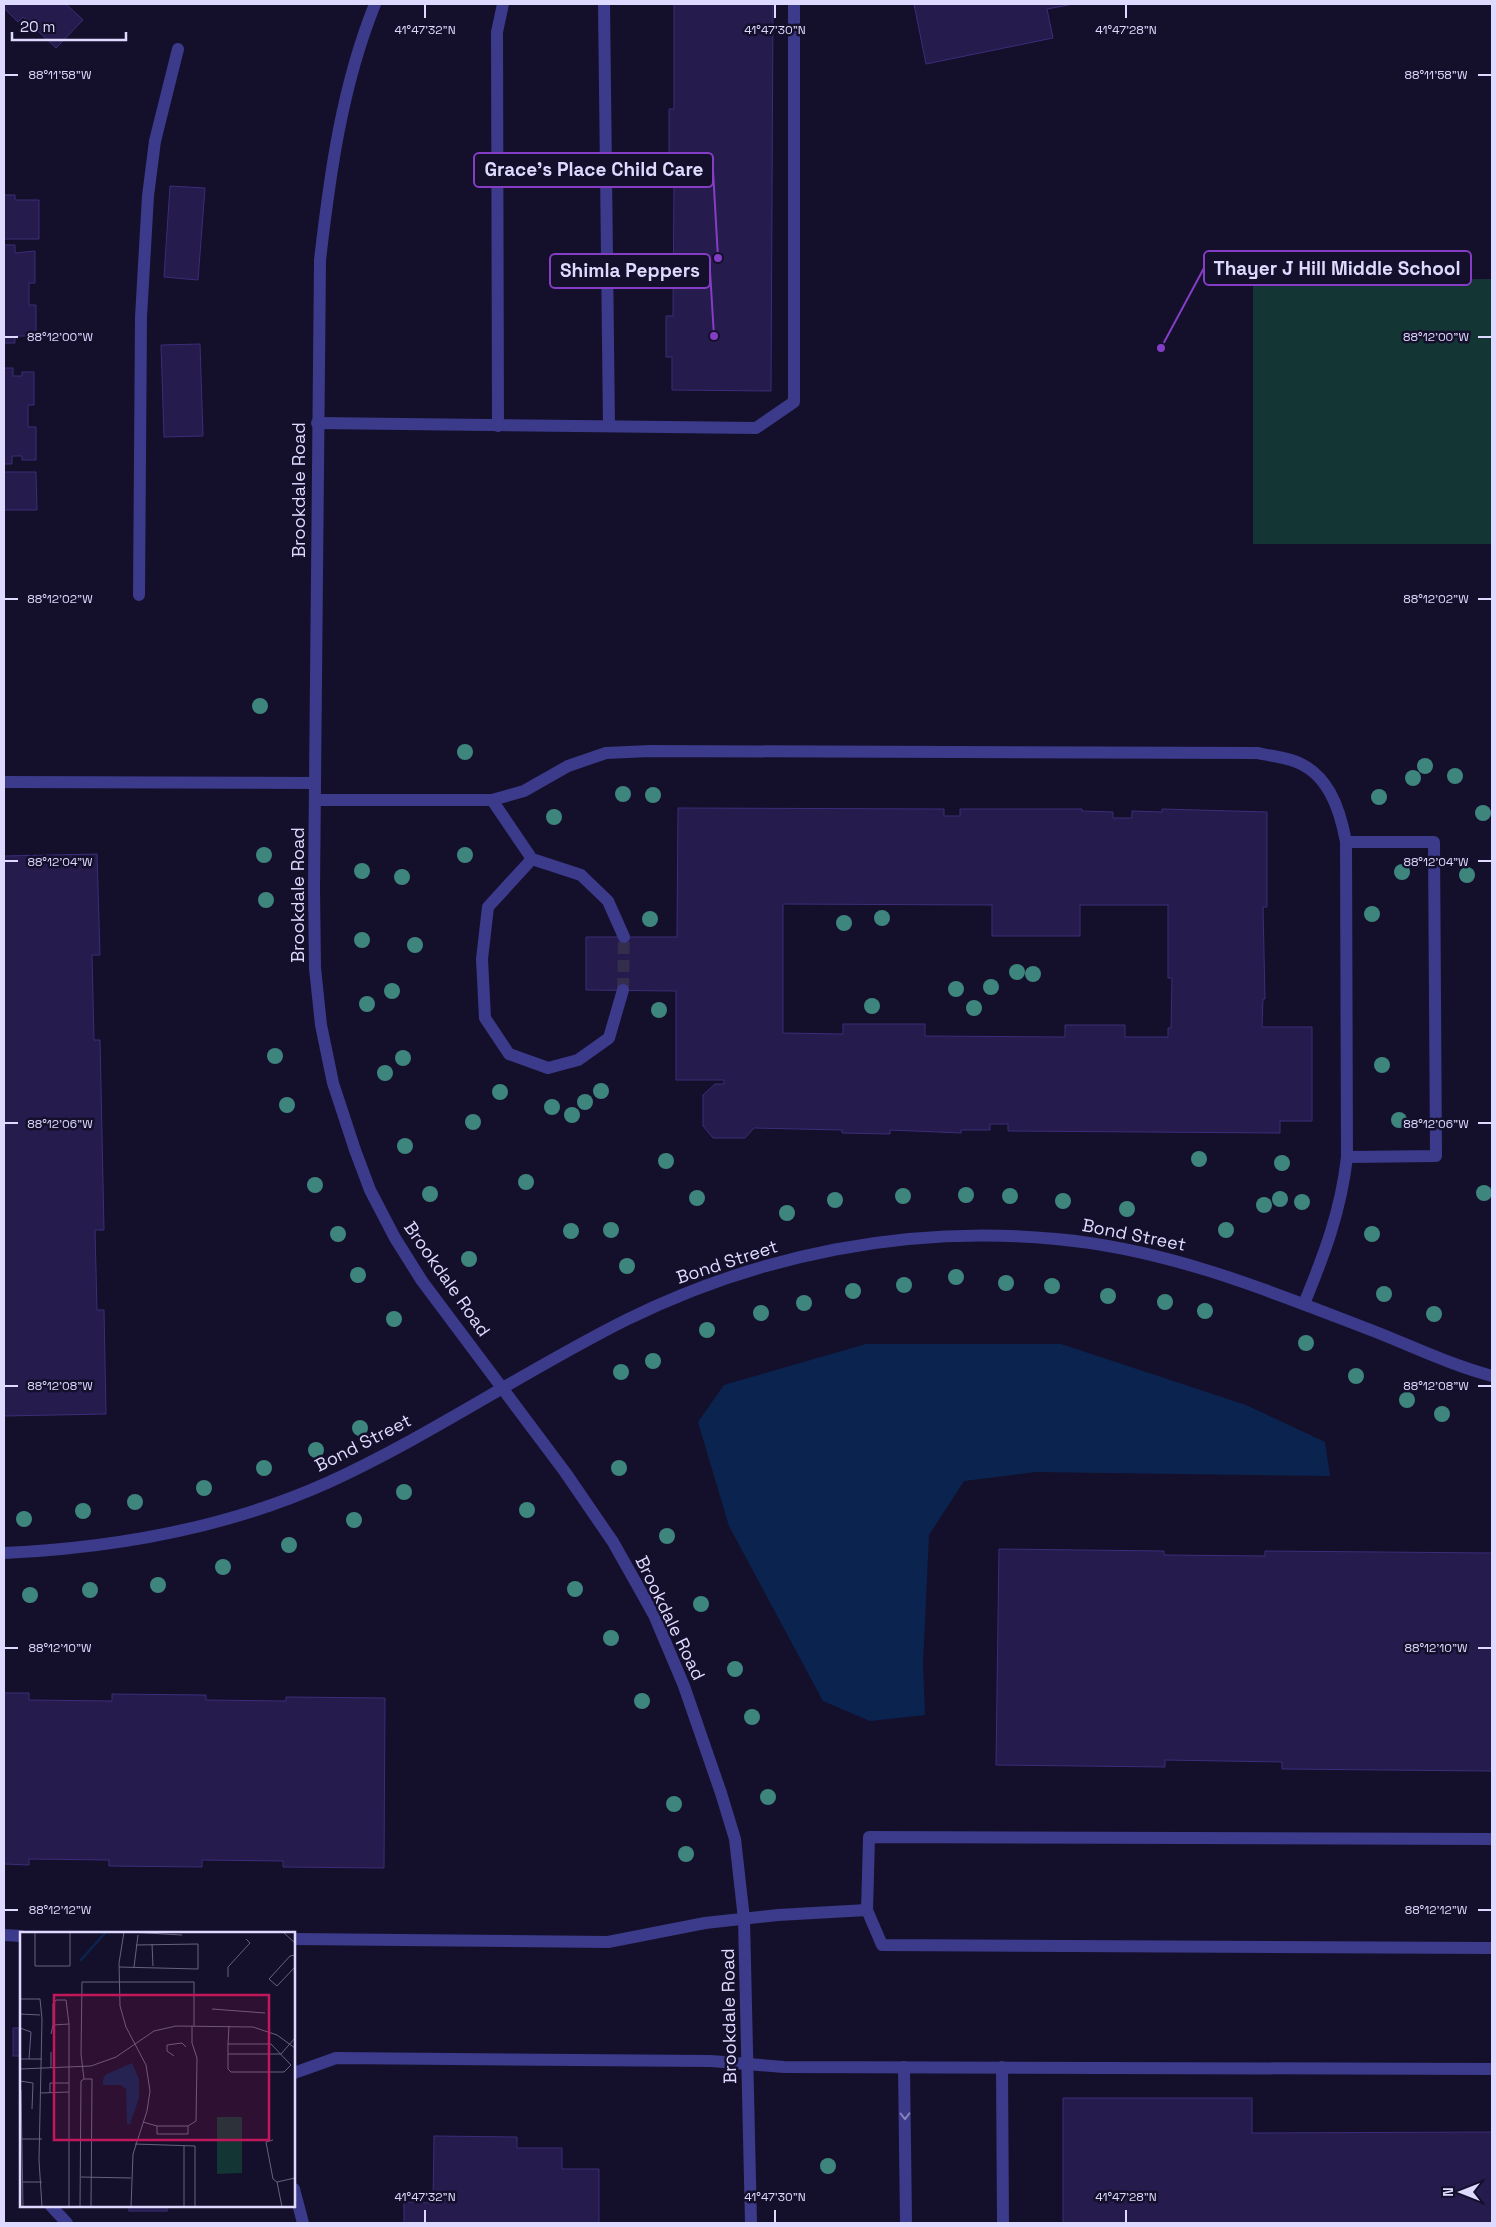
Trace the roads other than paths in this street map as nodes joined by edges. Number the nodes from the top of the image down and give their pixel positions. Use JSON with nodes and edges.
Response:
{"nodes":[{"id":1,"x":375,"y":4,"type":"edge"},
{"id":2,"x":503,"y":4,"type":"edge"},
{"id":3,"x":604,"y":4,"type":"edge"},
{"id":4,"x":794,"y":4,"type":"edge"},
{"id":5,"x":178,"y":49,"type":"dead end"},
{"id":6,"x":317,"y":423,"type":"junction"},
{"id":7,"x":498,"y":426,"type":"junction"},
{"id":8,"x":609,"y":426,"type":"junction"},
{"id":9,"x":139,"y":595,"type":"dead end"},
{"id":10,"x":4,"y":782,"type":"edge"},
{"id":11,"x":315,"y":783,"type":"junction"},
{"id":12,"x":315,"y":800,"type":"junction"},
{"id":13,"x":492,"y":800,"type":"junction"},
{"id":14,"x":1346,"y":842,"type":"junction"},
{"id":15,"x":532,"y":859,"type":"junction"},
{"id":16,"x":624,"y":937,"type":"tunnel mouth"},
{"id":17,"x":623,"y":990,"type":"tunnel mouth"},
{"id":18,"x":1347,"y":1157,"type":"junction"},
{"id":19,"x":1304,"y":1304,"type":"junction"},
{"id":20,"x":1492,"y":1376,"type":"edge"},
{"id":21,"x":504,"y":1389,"type":"junction"},
{"id":22,"x":4,"y":1553,"type":"edge"},
{"id":23,"x":1492,"y":1839,"type":"edge"},
{"id":24,"x":867,"y":1910,"type":"junction"},
{"id":25,"x":744,"y":1919,"type":"junction"},
{"id":26,"x":4,"y":1936,"type":"edge"},
{"id":27,"x":20,"y":1936,"type":"edge"},
{"id":28,"x":295,"y":1939,"type":"edge"},
{"id":29,"x":1492,"y":1948,"type":"edge"},
{"id":30,"x":748,"y":2064,"type":"junction"},
{"id":31,"x":904,"y":2068,"type":"junction"},
{"id":32,"x":1002,"y":2068,"type":"junction"},
{"id":33,"x":1492,"y":2069,"type":"edge"},
{"id":34,"x":295,"y":2073,"type":"edge"},
{"id":35,"x":295,"y":2193,"type":"edge"},
{"id":36,"x":52,"y":2207,"type":"edge"},
{"id":37,"x":67,"y":2223,"type":"edge"},
{"id":38,"x":302,"y":2223,"type":"edge"},
{"id":39,"x":751,"y":2223,"type":"edge"},
{"id":40,"x":906,"y":2223,"type":"edge"},
{"id":41,"x":1003,"y":2223,"type":"edge"}],
"edges":[{"from":1,"to":6,"type":"street","name":"Brookdale Road"},
{"from":2,"to":7,"type":"street"},
{"from":3,"to":8,"type":"street"},
{"from":4,"to":8,"type":"street"},
{"from":5,"to":9,"type":"street"},
{"from":6,"to":7,"type":"street"},
{"from":6,"to":11,"type":"street","name":"Brookdale Road"},
{"from":7,"to":8,"type":"street"},
{"from":10,"to":11,"type":"street"},
{"from":11,"to":12,"type":"street","name":"Brookdale Road"},
{"from":12,"to":13,"type":"street"},
{"from":12,"to":21,"type":"street","name":"Brookdale Road"},
{"from":13,"to":14,"type":"street"},
{"from":13,"to":15,"type":"street"},
{"from":14,"to":18,"type":"street"},
{"from":14,"to":18,"type":"street"},
{"from":15,"to":16,"type":"street"},
{"from":15,"to":17,"type":"street"},
{"from":18,"to":19,"type":"street"},
{"from":19,"to":20,"type":"street","name":"Bond Street"},
{"from":19,"to":21,"type":"street","name":"Bond Street"},
{"from":21,"to":22,"type":"street","name":"Bond Street"},
{"from":21,"to":25,"type":"street","name":"Brookdale Road"},
{"from":23,"to":24,"type":"street"},
{"from":24,"to":25,"type":"street"},
{"from":24,"to":29,"type":"street"},
{"from":25,"to":28,"type":"street"},
{"from":25,"to":30,"type":"street","name":"Brookdale Road"},
{"from":26,"to":27,"type":"street"},
{"from":30,"to":31,"type":"street"},
{"from":30,"to":34,"type":"street"},
{"from":30,"to":39,"type":"street","name":"Brookdale Road"},
{"from":31,"to":32,"type":"street"},
{"from":31,"to":40,"type":"street","one_way":true},
{"from":32,"to":33,"type":"street"},
{"from":32,"to":41,"type":"street"},
{"from":35,"to":38,"type":"street"},
{"from":36,"to":37,"type":"street"}]}
